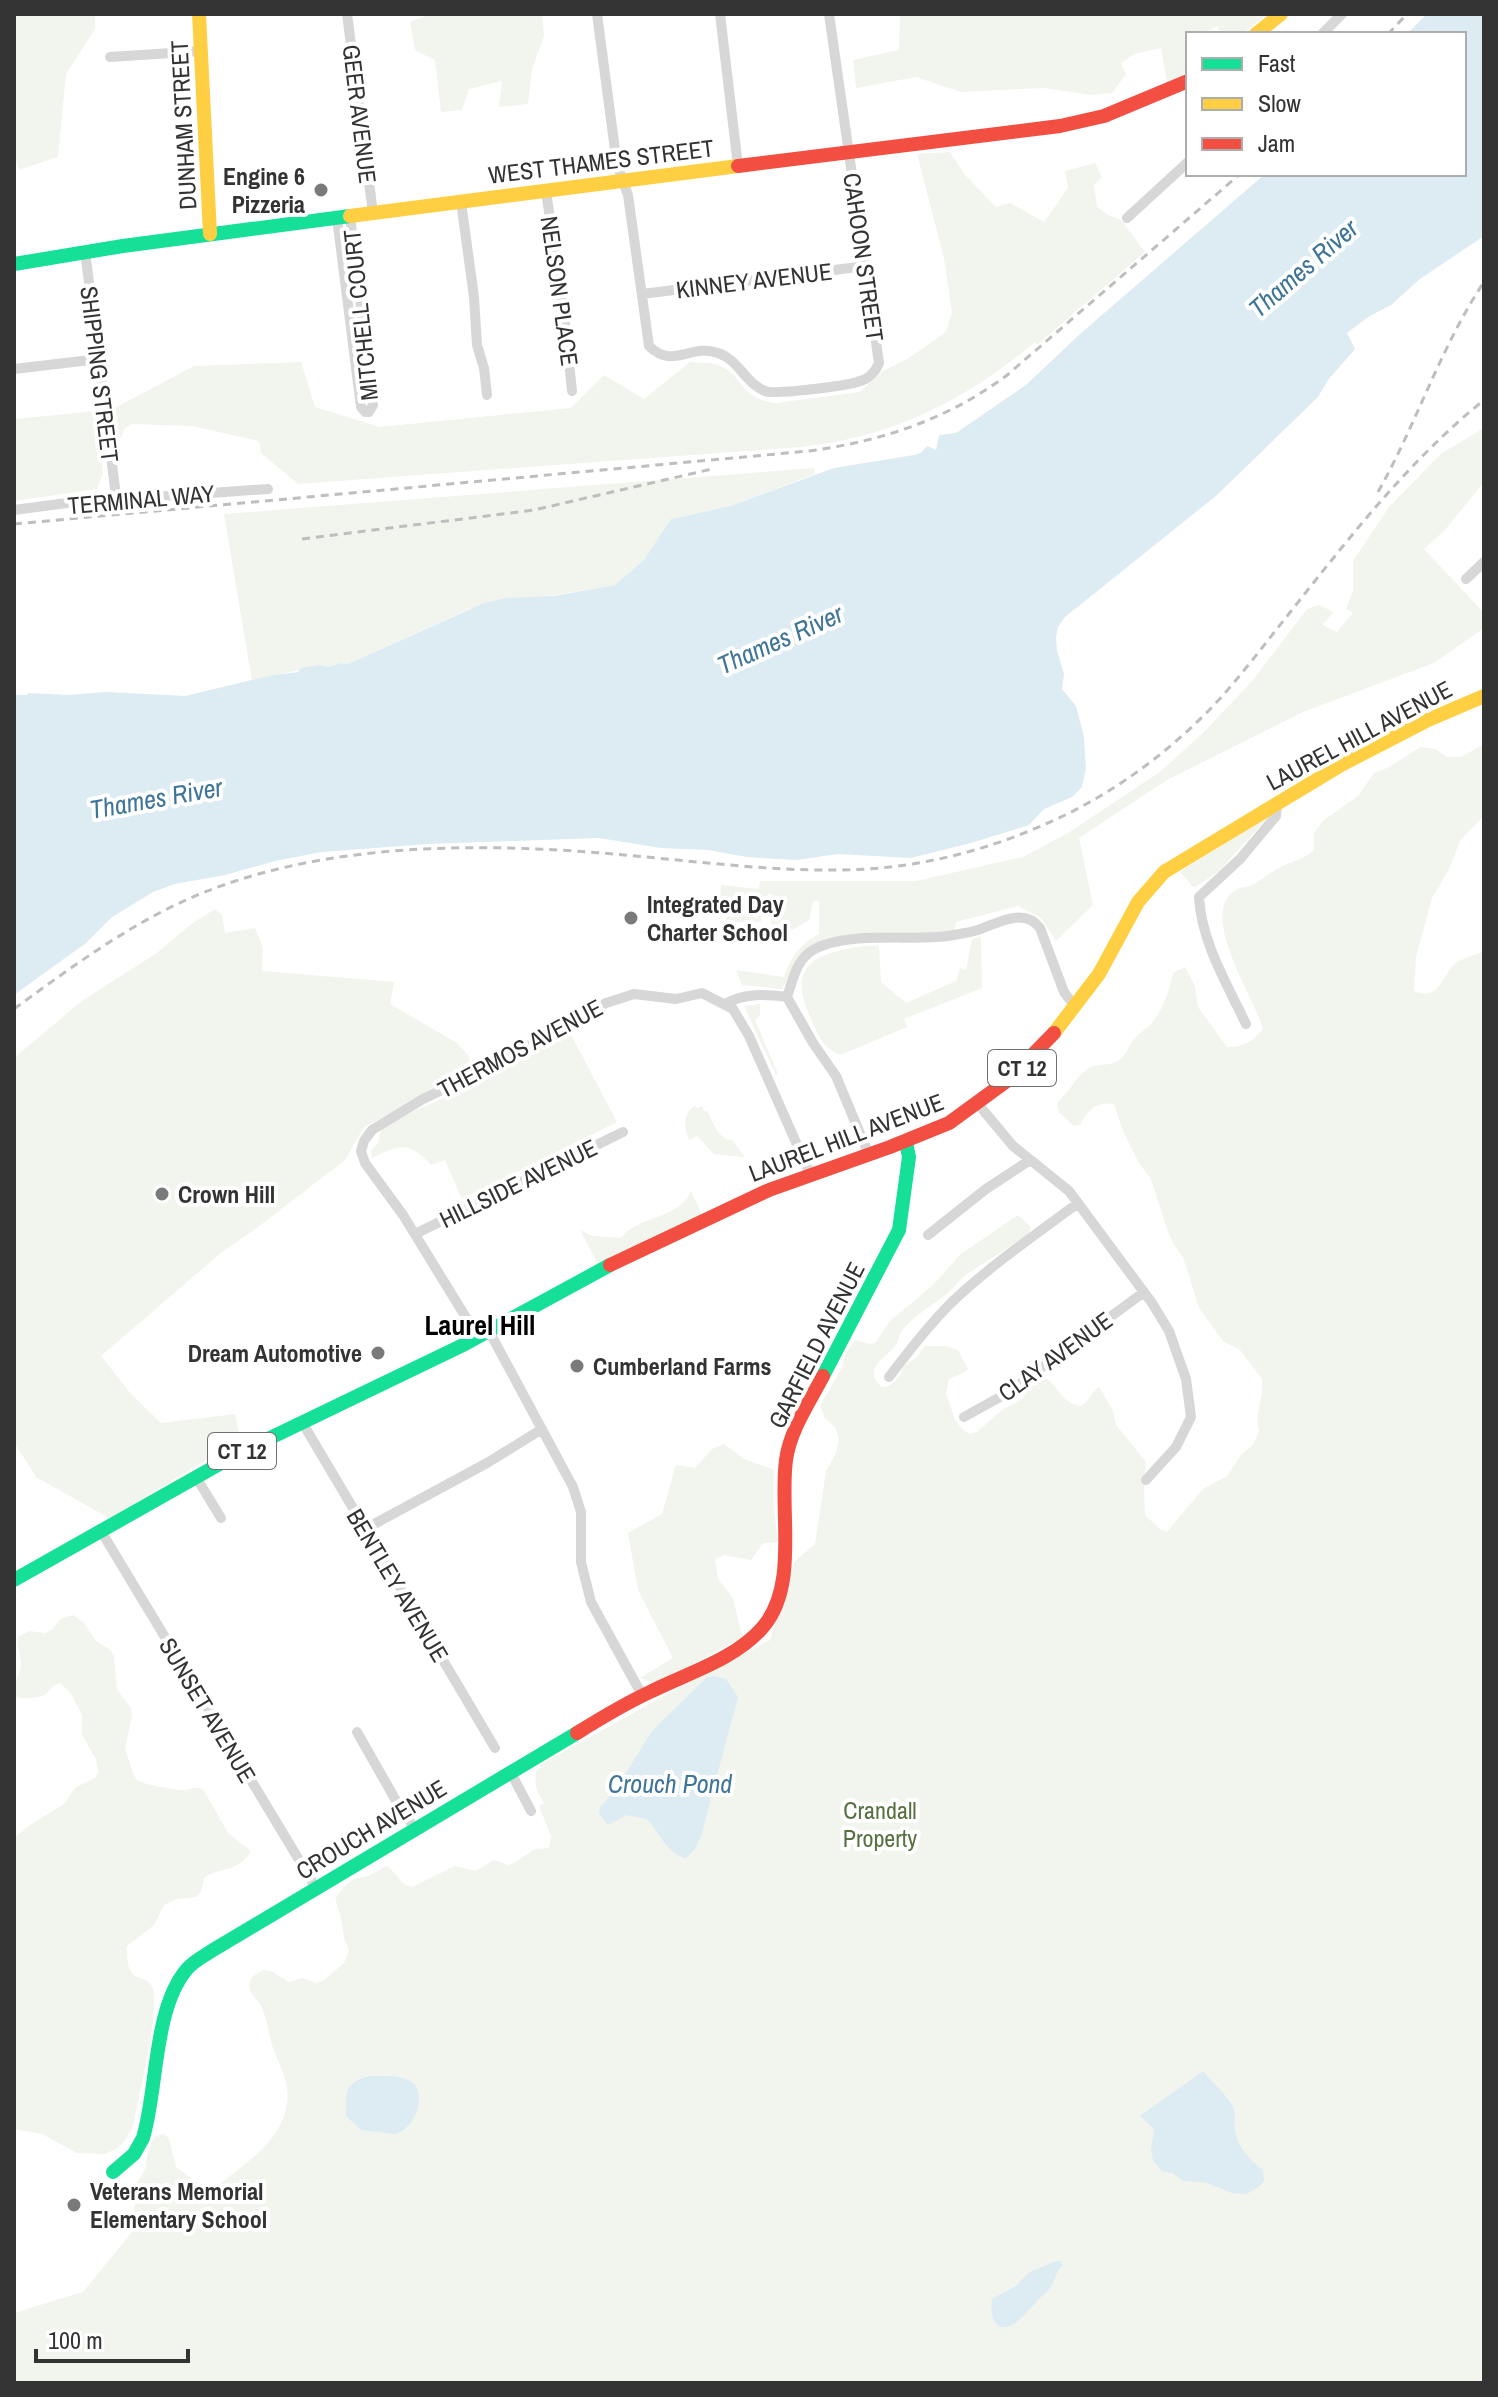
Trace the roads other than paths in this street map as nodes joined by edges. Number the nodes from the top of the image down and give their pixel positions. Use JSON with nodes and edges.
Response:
{"nodes":[{"id":1,"x":199,"y":14,"type":"edge"},
{"id":2,"x":347,"y":14,"type":"edge"},
{"id":3,"x":597,"y":14,"type":"edge"},
{"id":4,"x":720,"y":14,"type":"edge"},
{"id":5,"x":829,"y":14,"type":"edge"},
{"id":6,"x":1281,"y":14,"type":"edge"},
{"id":7,"x":1342,"y":14,"type":"edge"},
{"id":8,"x":1258,"y":32,"type":"edge"},
{"id":9,"x":1324,"y":32,"type":"edge"},
{"id":10,"x":202,"y":51,"type":"junction"},
{"id":11,"x":110,"y":57,"type":"dead end"},
{"id":12,"x":1186,"y":82,"type":"edge"},
{"id":13,"x":850,"y":151,"type":"junction"},
{"id":14,"x":1186,"y":164,"type":"edge"},
{"id":15,"x":738,"y":166,"type":"junction"},
{"id":16,"x":622,"y":181,"type":"junction"},
{"id":17,"x":546,"y":191,"type":"junction"},
{"id":18,"x":461,"y":202,"type":"junction"},
{"id":19,"x":373,"y":213,"type":"junction"},
{"id":20,"x":343,"y":217,"type":"junction"},
{"id":21,"x":1127,"y":218,"type":"dead end"},
{"id":22,"x":210,"y":234,"type":"junction"},
{"id":23,"x":85,"y":251,"type":"junction"},
{"id":24,"x":14,"y":264,"type":"edge"},
{"id":25,"x":866,"y":266,"type":"junction"},
{"id":26,"x":642,"y":294,"type":"junction"},
{"id":27,"x":99,"y":359,"type":"junction"},
{"id":28,"x":14,"y":369,"type":"edge"},
{"id":29,"x":572,"y":391,"type":"dead end"},
{"id":30,"x":487,"y":395,"type":"dead end"},
{"id":31,"x":367,"y":412,"type":"dead end"},
{"id":32,"x":268,"y":489,"type":"dead end"},
{"id":33,"x":116,"y":496,"type":"junction"},
{"id":34,"x":14,"y":510,"type":"edge"},
{"id":35,"x":1484,"y":562,"type":"edge"},
{"id":36,"x":1466,"y":579,"type":"dead end"},
{"id":37,"x":1484,"y":696,"type":"edge"},
{"id":38,"x":1278,"y":802,"type":"junction"},
{"id":39,"x":787,"y":997,"type":"junction"},
{"id":40,"x":725,"y":1004,"type":"junction"},
{"id":41,"x":1075,"y":1007,"type":"junction"},
{"id":42,"x":1246,"y":1024,"type":"dead end"},
{"id":43,"x":978,"y":1104,"type":"junction"},
{"id":44,"x":623,"y":1132,"type":"dead end"},
{"id":45,"x":906,"y":1142,"type":"junction"},
{"id":46,"x":869,"y":1155,"type":"junction"},
{"id":47,"x":1030,"y":1160,"type":"junction"},
{"id":48,"x":810,"y":1174,"type":"junction"},
{"id":49,"x":1078,"y":1203,"type":"junction"},
{"id":50,"x":415,"y":1234,"type":"junction"},
{"id":51,"x":928,"y":1235,"type":"dead end"},
{"id":52,"x":1144,"y":1292,"type":"junction"},
{"id":53,"x":484,"y":1334,"type":"junction"},
{"id":54,"x":889,"y":1377,"type":"dead end"},
{"id":55,"x":964,"y":1417,"type":"dead end"},
{"id":56,"x":302,"y":1422,"type":"junction"},
{"id":57,"x":542,"y":1429,"type":"junction"},
{"id":58,"x":196,"y":1477,"type":"junction"},
{"id":59,"x":1146,"y":1480,"type":"dead end"},
{"id":60,"x":221,"y":1518,"type":"dead end"},
{"id":61,"x":365,"y":1529,"type":"junction"},
{"id":62,"x":101,"y":1531,"type":"junction"},
{"id":63,"x":14,"y":1580,"type":"edge"},
{"id":64,"x":769,"y":1619,"type":"joint"},
{"id":65,"x":642,"y":1695,"type":"junction"},
{"id":66,"x":357,"y":1732,"type":"dead end"},
{"id":67,"x":495,"y":1748,"type":"dead end"},
{"id":68,"x":510,"y":1771,"type":"junction"},
{"id":69,"x":531,"y":1811,"type":"dead end"},
{"id":70,"x":415,"y":1829,"type":"junction"},
{"id":71,"x":316,"y":1888,"type":"junction"},
{"id":72,"x":113,"y":2172,"type":"dead end"}],
"edges":[{"from":1,"to":10,"type":"main road","name":"DUNHAM STREET"},
{"from":2,"to":19,"type":"street","name":"GEER AVENUE"},
{"from":3,"to":16,"type":"street"},
{"from":4,"to":15,"type":"street"},
{"from":5,"to":13,"type":"street","name":"CAHOON STREET"},
{"from":6,"to":8,"type":"main road"},
{"from":7,"to":9,"type":"street"},
{"from":10,"to":11,"type":"street"},
{"from":10,"to":22,"type":"main road","name":"DUNHAM STREET"},
{"from":12,"to":13,"type":"main road","name":"WEST THAMES STREET"},
{"from":13,"to":15,"type":"main road","name":"WEST THAMES STREET"},
{"from":13,"to":25,"type":"street","name":"CAHOON STREET"},
{"from":14,"to":21,"type":"street"},
{"from":15,"to":16,"type":"main road","name":"WEST THAMES STREET"},
{"from":16,"to":17,"type":"main road","name":"WEST THAMES STREET"},
{"from":16,"to":26,"type":"street"},
{"from":17,"to":18,"type":"main road","name":"WEST THAMES STREET"},
{"from":17,"to":29,"type":"street","name":"NELSON PLACE"},
{"from":18,"to":19,"type":"main road","name":"WEST THAMES STREET"},
{"from":18,"to":30,"type":"street"},
{"from":19,"to":20,"type":"main road","name":"WEST THAMES STREET"},
{"from":20,"to":22,"type":"main road","name":"WEST THAMES STREET"},
{"from":20,"to":31,"type":"street","name":"MITCHELL COURT"},
{"from":22,"to":23,"type":"main road","name":"WEST THAMES STREET"},
{"from":23,"to":24,"type":"main road","name":"WEST THAMES STREET"},
{"from":23,"to":27,"type":"street","name":"SHIPPING STREET"},
{"from":25,"to":26,"type":"street","name":"KINNEY AVENUE"},
{"from":25,"to":26,"type":"street","name":"CAHOON STREET"},
{"from":27,"to":28,"type":"street"},
{"from":27,"to":33,"type":"street","name":"SHIPPING STREET"},
{"from":32,"to":33,"type":"street","name":"TERMINAL WAY"},
{"from":33,"to":34,"type":"street","name":"TERMINAL WAY"},
{"from":35,"to":36,"type":"street"},
{"from":37,"to":38,"type":"main road","name":"LAUREL HILL AVENUE","number":"CT 12"},
{"from":38,"to":41,"type":"main road","name":"LAUREL HILL AVENUE","number":"CT 12"},
{"from":38,"to":42,"type":"street"},
{"from":39,"to":40,"type":"street"},
{"from":39,"to":41,"type":"street"},
{"from":39,"to":46,"type":"street"},
{"from":40,"to":48,"type":"street"},
{"from":40,"to":50,"type":"street","name":"THERMOS AVENUE"},
{"from":41,"to":43,"type":"main road","name":"LAUREL HILL AVENUE","number":"CT 12"},
{"from":43,"to":45,"type":"main road","name":"LAUREL HILL AVENUE","number":"CT 12"},
{"from":43,"to":47,"type":"street"},
{"from":44,"to":50,"type":"street","name":"HILLSIDE AVENUE"},
{"from":45,"to":46,"type":"main road","name":"LAUREL HILL AVENUE","number":"CT 12"},
{"from":45,"to":64,"type":"main road","name":"GARFIELD AVENUE"},
{"from":46,"to":48,"type":"main road","name":"LAUREL HILL AVENUE","number":"CT 12"},
{"from":47,"to":49,"type":"street"},
{"from":47,"to":51,"type":"street"},
{"from":48,"to":53,"type":"main road","name":"LAUREL HILL AVENUE","number":"CT 12"},
{"from":49,"to":52,"type":"street"},
{"from":49,"to":54,"type":"street"},
{"from":50,"to":53,"type":"street","name":"THERMOS AVENUE"},
{"from":52,"to":55,"type":"street","name":"CLAY AVENUE"},
{"from":52,"to":59,"type":"street"},
{"from":53,"to":56,"type":"main road","number":"CT 12"},
{"from":53,"to":57,"type":"street","name":"THERMOS AVENUE"},
{"from":56,"to":58,"type":"main road","number":"CT 12"},
{"from":56,"to":61,"type":"street","name":"BENTLEY AVENUE"},
{"from":57,"to":61,"type":"street"},
{"from":57,"to":65,"type":"street","name":"THERMOS AVENUE"},
{"from":58,"to":60,"type":"street"},
{"from":58,"to":62,"type":"main road","number":"CT 12"},
{"from":61,"to":67,"type":"street","name":"BENTLEY AVENUE"},
{"from":62,"to":63,"type":"main road","number":"CT 12"},
{"from":62,"to":71,"type":"street","name":"SUNSET AVENUE"},
{"from":64,"to":65,"type":"main road","name":"CROUCH AVENUE"},
{"from":65,"to":68,"type":"main road","name":"CROUCH AVENUE"},
{"from":66,"to":70,"type":"street"},
{"from":68,"to":69,"type":"street"},
{"from":68,"to":70,"type":"main road","name":"CROUCH AVENUE"},
{"from":70,"to":71,"type":"main road","name":"CROUCH AVENUE"},
{"from":71,"to":72,"type":"main road","name":"CROUCH AVENUE"}]}
